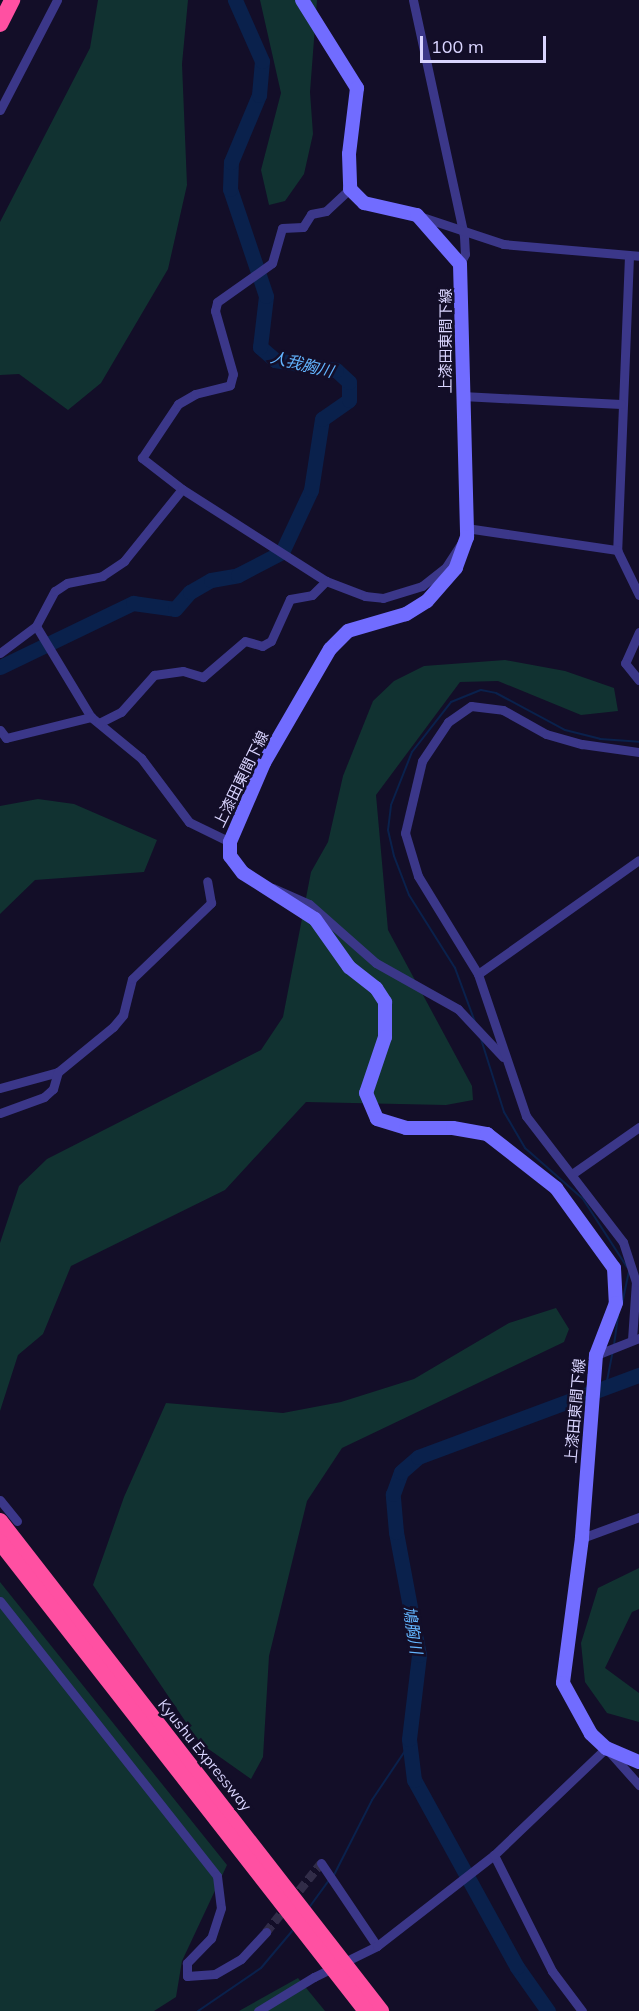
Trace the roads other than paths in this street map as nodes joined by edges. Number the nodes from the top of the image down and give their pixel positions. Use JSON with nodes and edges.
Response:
{"nodes":[{"id":1,"x":12,"y":0,"type":"edge"},
{"id":2,"x":57,"y":0,"type":"edge"},
{"id":3,"x":302,"y":0,"type":"edge"},
{"id":4,"x":413,"y":0,"type":"edge"},
{"id":5,"x":0,"y":24,"type":"edge"},
{"id":6,"x":0,"y":110,"type":"edge"},
{"id":7,"x":350,"y":189,"type":"junction"},
{"id":8,"x":417,"y":215,"type":"junction"},
{"id":9,"x":461,"y":228,"type":"junction"},
{"id":10,"x":634,"y":256,"type":"edge"},
{"id":11,"x":460,"y":264,"type":"junction"},
{"id":12,"x":462,"y":396,"type":"junction"},
{"id":13,"x":621,"y":404,"type":"junction"},
{"id":14,"x":182,"y":489,"type":"junction"},
{"id":15,"x":466,"y":533,"type":"junction"},
{"id":16,"x":617,"y":550,"type":"junction"},
{"id":17,"x":326,"y":580,"type":"junction"},
{"id":18,"x":639,"y":595,"type":"edge"},
{"id":19,"x":36,"y":626,"type":"junction"},
{"id":20,"x":639,"y":632,"type":"edge"},
{"id":21,"x":0,"y":653,"type":"edge"},
{"id":22,"x":639,"y":680,"type":"edge"},
{"id":23,"x":95,"y":720,"type":"junction"},
{"id":24,"x":2,"y":735,"type":"edge"},
{"id":25,"x":639,"y":752,"type":"edge"},
{"id":26,"x":230,"y":842,"type":"junction"},
{"id":27,"x":639,"y":860,"type":"edge"},
{"id":28,"x":207,"y":881,"type":"dead end"},
{"id":29,"x":259,"y":884,"type":"junction"},
{"id":30,"x":478,"y":974,"type":"junction"},
{"id":31,"x":503,"y":1057,"type":"junction"},
{"id":32,"x":58,"y":1072,"type":"junction"},
{"id":33,"x":0,"y":1088,"type":"edge"},
{"id":34,"x":0,"y":1113,"type":"edge"},
{"id":35,"x":639,"y":1126,"type":"edge"},
{"id":36,"x":572,"y":1174,"type":"junction"},
{"id":37,"x":635,"y":1339,"type":"edge"},
{"id":38,"x":596,"y":1355,"type":"junction"},
{"id":39,"x":0,"y":1500,"type":"edge"},
{"id":40,"x":639,"y":1517,"type":"edge"},
{"id":41,"x":0,"y":1521,"type":"edge"},
{"id":42,"x":17,"y":1521,"type":"dead end"},
{"id":43,"x":582,"y":1538,"type":"junction"},
{"id":44,"x":0,"y":1542,"type":"edge"},
{"id":45,"x":0,"y":1601,"type":"edge"},
{"id":46,"x":606,"y":1748,"type":"junction"},
{"id":47,"x":639,"y":1762,"type":"edge"},
{"id":48,"x":639,"y":1785,"type":"edge"},
{"id":49,"x":494,"y":1855,"type":"junction"},
{"id":50,"x":259,"y":1862,"type":"junction"},
{"id":51,"x":321,"y":1863,"type":"dead end"},
{"id":52,"x":266,"y":1932,"type":"tunnel mouth"},
{"id":53,"x":377,"y":1946,"type":"junction"},
{"id":54,"x":357,"y":1988,"type":"junction"},
{"id":55,"x":258,"y":2011,"type":"edge"},
{"id":56,"x":366,"y":2011,"type":"edge"},
{"id":57,"x":381,"y":2011,"type":"edge"},
{"id":58,"x":582,"y":2011,"type":"edge"}],
"edges":[{"from":1,"to":5,"type":"highway"},
{"from":2,"to":6,"type":"street"},
{"from":3,"to":7,"type":"main road"},
{"from":4,"to":9,"type":"street"},
{"from":7,"to":8,"type":"main road"},
{"from":7,"to":14,"type":"street"},
{"from":8,"to":9,"type":"street"},
{"from":8,"to":11,"type":"main road"},
{"from":9,"to":10,"type":"street"},
{"from":9,"to":11,"type":"street"},
{"from":10,"to":13,"type":"street"},
{"from":11,"to":12,"type":"main road","name":"上漆田東間下線"},
{"from":12,"to":13,"type":"street"},
{"from":12,"to":15,"type":"main road","name":"上漆田東間下線"},
{"from":13,"to":16,"type":"street"},
{"from":14,"to":17,"type":"street"},
{"from":14,"to":19,"type":"street"},
{"from":15,"to":16,"type":"street"},
{"from":15,"to":17,"type":"street"},
{"from":15,"to":26,"type":"main road","name":"上漆田東間下線"},
{"from":16,"to":18,"type":"street"},
{"from":17,"to":23,"type":"street"},
{"from":19,"to":21,"type":"street"},
{"from":19,"to":23,"type":"street"},
{"from":20,"to":22,"type":"street"},
{"from":23,"to":24,"type":"street"},
{"from":23,"to":26,"type":"street"},
{"from":25,"to":30,"type":"street"},
{"from":26,"to":29,"type":"main road","name":"上漆田東間下線"},
{"from":27,"to":30,"type":"street"},
{"from":28,"to":32,"type":"street"},
{"from":29,"to":31,"type":"street"},
{"from":29,"to":38,"type":"main road","name":"上漆田東間下線"},
{"from":30,"to":31,"type":"street"},
{"from":31,"to":36,"type":"street"},
{"from":32,"to":33,"type":"street"},
{"from":32,"to":34,"type":"street"},
{"from":35,"to":36,"type":"street"},
{"from":36,"to":37,"type":"street"},
{"from":37,"to":38,"type":"street"},
{"from":38,"to":43,"type":"main road","name":"上漆田東間下線"},
{"from":39,"to":42,"type":"street"},
{"from":40,"to":43,"type":"street"},
{"from":41,"to":50,"type":"highway","name":"Kyushu Expressway"},
{"from":43,"to":46,"type":"main road","name":"上漆田東間下線"},
{"from":44,"to":50,"type":"highway","name":"Kyushu Expressway"},
{"from":45,"to":52,"type":"street"},
{"from":46,"to":47,"type":"main road","name":"上漆田東間下線"},
{"from":46,"to":48,"type":"street"},
{"from":46,"to":49,"type":"street"},
{"from":49,"to":53,"type":"street"},
{"from":49,"to":58,"type":"street"},
{"from":50,"to":54,"type":"highway","name":"Kyushu Expressway"},
{"from":51,"to":53,"type":"street"},
{"from":53,"to":55,"type":"street"},
{"from":54,"to":56,"type":"highway","name":"Kyushu Expressway"},
{"from":54,"to":57,"type":"highway","name":"Kyushu Expressway"}]}
